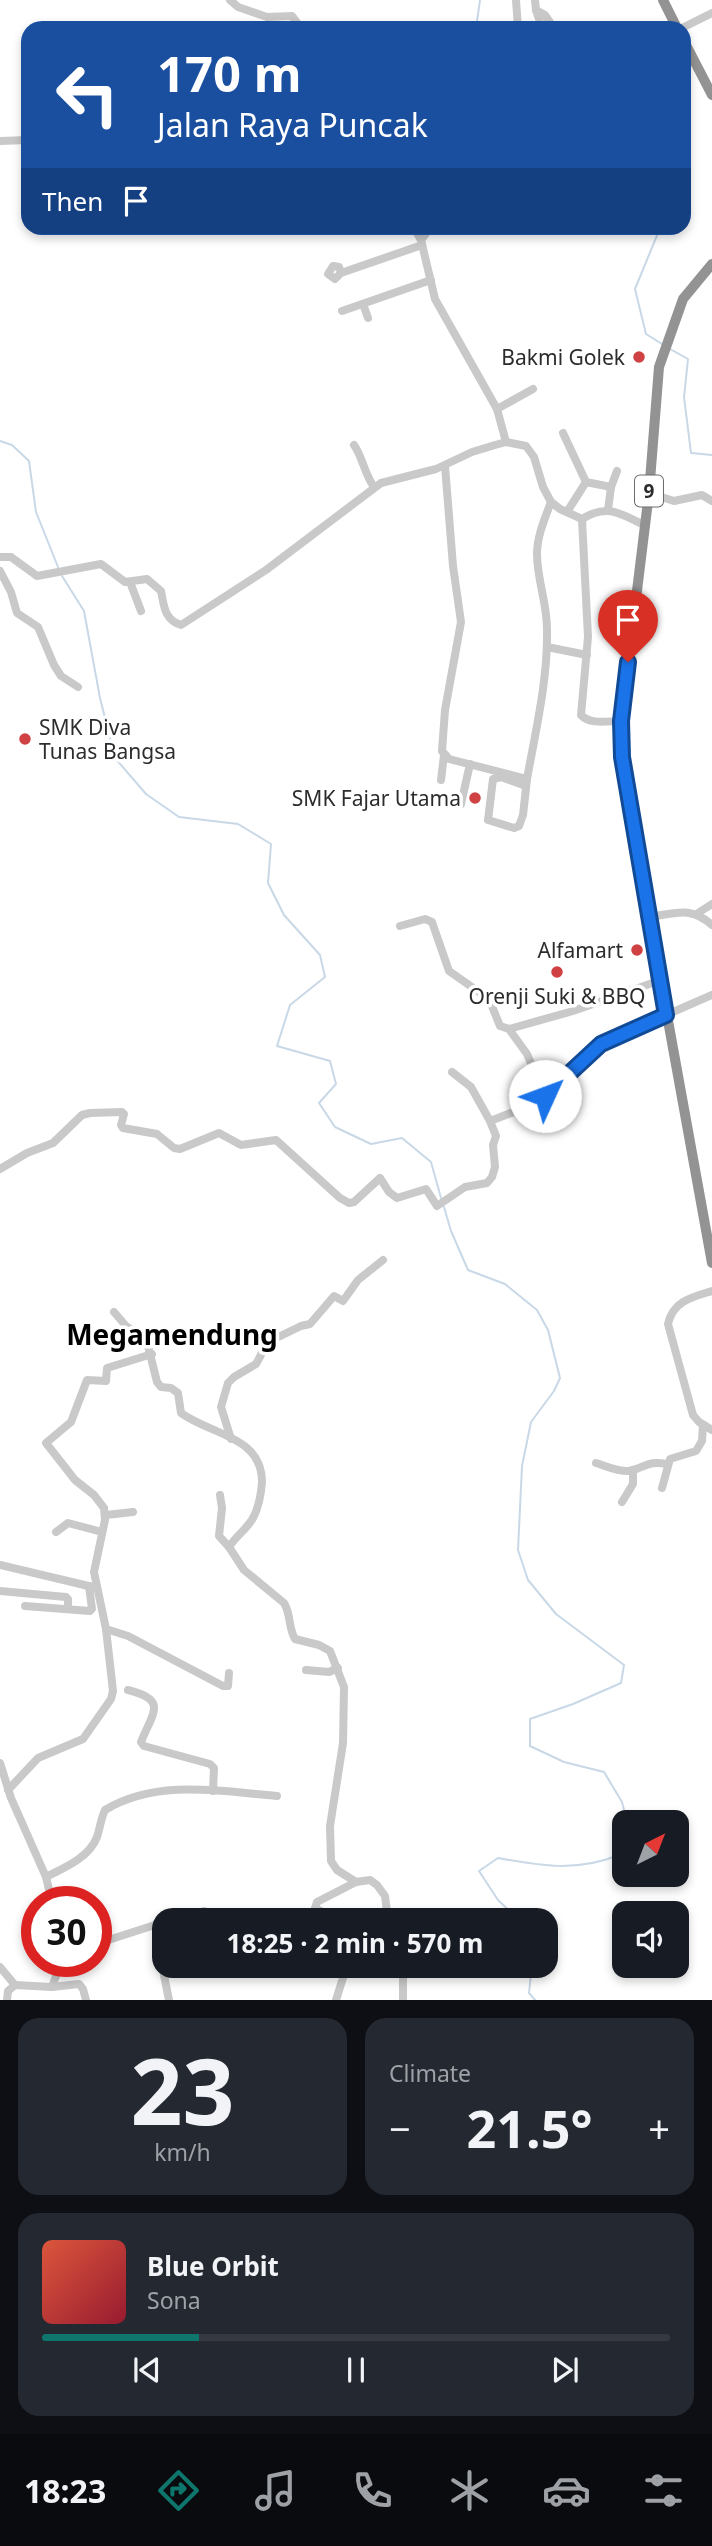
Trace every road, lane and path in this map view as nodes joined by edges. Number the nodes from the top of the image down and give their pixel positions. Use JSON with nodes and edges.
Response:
{"nodes":[{"id":1,"x":230,"y":0,"type":"edge"},
{"id":2,"x":516,"y":0,"type":"edge"},
{"id":3,"x":535,"y":0,"type":"edge"},
{"id":4,"x":663,"y":0,"type":"edge"},
{"id":5,"x":536,"y":10,"type":"junction"},
{"id":6,"x":712,"y":13,"type":"edge"},
{"id":7,"x":296,"y":21,"type":"edge"},
{"id":8,"x":518,"y":21,"type":"edge"},
{"id":9,"x":540,"y":21,"type":"edge"},
{"id":10,"x":549,"y":21,"type":"edge"},
{"id":11,"x":676,"y":21,"type":"edge"},
{"id":12,"x":691,"y":23,"type":"edge"},
{"id":13,"x":691,"y":54,"type":"edge"},
{"id":14,"x":712,"y":95,"type":"edge"},
{"id":15,"x":21,"y":140,"type":"edge"},
{"id":16,"x":0,"y":141,"type":"edge"},
{"id":17,"x":418,"y":235,"type":"edge"},
{"id":18,"x":426,"y":235,"type":"edge"},
{"id":19,"x":422,"y":243,"type":"junction"},
{"id":20,"x":712,"y":264,"type":"edge"},
{"id":21,"x":341,"y":271,"type":"dead end"},
{"id":22,"x":431,"y":280,"type":"junction"},
{"id":23,"x":363,"y":304,"type":"junction"},
{"id":24,"x":342,"y":311,"type":"dead end"},
{"id":25,"x":368,"y":318,"type":"dead end"},
{"id":26,"x":533,"y":388,"type":"dead end"},
{"id":27,"x":497,"y":410,"type":"junction"},
{"id":28,"x":563,"y":433,"type":"dead end"},
{"id":29,"x":506,"y":442,"type":"junction"},
{"id":30,"x":354,"y":445,"type":"dead end"},
{"id":31,"x":445,"y":466,"type":"junction"},
{"id":32,"x":617,"y":471,"type":"dead end"},
{"id":33,"x":586,"y":482,"type":"junction"},
{"id":34,"x":374,"y":487,"type":"junction"},
{"id":35,"x":611,"y":487,"type":"junction"},
{"id":36,"x":649,"y":493,"type":"junction"},
{"id":37,"x":712,"y":501,"type":"edge"},
{"id":38,"x":551,"y":502,"type":"junction"},
{"id":39,"x":608,"y":509,"type":"junction"},
{"id":40,"x":567,"y":512,"type":"junction"},
{"id":41,"x":582,"y":519,"type":"junction"},
{"id":42,"x":646,"y":526,"type":"junction"},
{"id":43,"x":0,"y":557,"type":"edge"},
{"id":44,"x":0,"y":571,"type":"edge"},
{"id":45,"x":130,"y":582,"type":"junction"},
{"id":46,"x":141,"y":611,"type":"dead end"},
{"id":47,"x":547,"y":647,"type":"junction"},
{"id":48,"x":587,"y":654,"type":"junction"},
{"id":49,"x":78,"y":687,"type":"dead end"},
{"id":50,"x":621,"y":721,"type":"junction"},
{"id":51,"x":444,"y":755,"type":"junction"},
{"id":52,"x":470,"y":764,"type":"junction"},
{"id":53,"x":441,"y":780,"type":"dead end"},
{"id":54,"x":526,"y":782,"type":"junction"},
{"id":55,"x":461,"y":804,"type":"dead end"},
{"id":56,"x":712,"y":904,"type":"edge"},
{"id":57,"x":698,"y":913,"type":"junction"},
{"id":58,"x":650,"y":917,"type":"junction"},
{"id":59,"x":712,"y":925,"type":"edge"},
{"id":60,"x":400,"y":926,"type":"dead end"},
{"id":61,"x":661,"y":980,"type":"junction"},
{"id":62,"x":712,"y":995,"type":"edge"},
{"id":63,"x":666,"y":1015,"type":"junction"},
{"id":64,"x":509,"y":1030,"type":"junction"},
{"id":65,"x":452,"y":1072,"type":"dead end"},
{"id":66,"x":545,"y":1096,"type":"junction"},
{"id":67,"x":490,"y":1121,"type":"junction"},
{"id":68,"x":550,"y":1126,"type":"dead end"},
{"id":69,"x":0,"y":1169,"type":"edge"},
{"id":70,"x":383,"y":1260,"type":"dead end"},
{"id":71,"x":712,"y":1261,"type":"edge"},
{"id":72,"x":712,"y":1291,"type":"edge"},
{"id":73,"x":114,"y":1312,"type":"dead end"},
{"id":74,"x":152,"y":1354,"type":"junction"},
{"id":75,"x":703,"y":1425,"type":"junction"},
{"id":76,"x":712,"y":1430,"type":"edge"},
{"id":77,"x":231,"y":1439,"type":"junction"},
{"id":78,"x":596,"y":1463,"type":"dead end"},
{"id":79,"x":667,"y":1464,"type":"junction"},
{"id":80,"x":632,"y":1471,"type":"junction"},
{"id":81,"x":662,"y":1488,"type":"dead end"},
{"id":82,"x":220,"y":1495,"type":"dead end"},
{"id":83,"x":622,"y":1502,"type":"dead end"},
{"id":84,"x":133,"y":1512,"type":"dead end"},
{"id":85,"x":106,"y":1515,"type":"junction"},
{"id":86,"x":56,"y":1532,"type":"dead end"},
{"id":87,"x":102,"y":1532,"type":"junction"},
{"id":88,"x":229,"y":1547,"type":"junction"},
{"id":89,"x":0,"y":1565,"type":"edge"},
{"id":90,"x":93,"y":1587,"type":"junction"},
{"id":91,"x":0,"y":1591,"type":"edge"},
{"id":92,"x":47,"y":1595,"type":"junction"},
{"id":93,"x":24,"y":1606,"type":"dead end"},
{"id":94,"x":47,"y":1608,"type":"junction"},
{"id":95,"x":68,"y":1609,"type":"junction"},
{"id":96,"x":106,"y":1629,"type":"junction"},
{"id":97,"x":336,"y":1669,"type":"junction"},
{"id":98,"x":306,"y":1670,"type":"dead end"},
{"id":99,"x":229,"y":1673,"type":"dead end"},
{"id":100,"x":128,"y":1690,"type":"dead end"},
{"id":101,"x":0,"y":1763,"type":"edge"},
{"id":102,"x":8,"y":1790,"type":"junction"},
{"id":103,"x":213,"y":1791,"type":"junction"},
{"id":104,"x":276,"y":1796,"type":"dead end"},
{"id":105,"x":46,"y":1877,"type":"junction"},
{"id":106,"x":356,"y":1882,"type":"junction"},
{"id":107,"x":48,"y":1886,"type":"edge"},
{"id":108,"x":315,"y":1908,"type":"edge"},
{"id":109,"x":387,"y":1908,"type":"edge"},
{"id":110,"x":152,"y":1926,"type":"edge"},
{"id":111,"x":112,"y":1939,"type":"edge"},
{"id":112,"x":0,"y":1967,"type":"edge"},
{"id":113,"x":56,"y":1977,"type":"edge"},
{"id":114,"x":164,"y":1978,"type":"edge"},
{"id":115,"x":344,"y":1978,"type":"edge"},
{"id":116,"x":404,"y":1978,"type":"edge"},
{"id":117,"x":15,"y":1985,"type":"junction"},
{"id":118,"x":52,"y":1987,"type":"junction"},
{"id":119,"x":7,"y":2000,"type":"edge"},
{"id":120,"x":86,"y":2000,"type":"edge"},
{"id":121,"x":169,"y":2000,"type":"edge"},
{"id":122,"x":336,"y":2000,"type":"edge"},
{"id":123,"x":403,"y":2000,"type":"edge"}],
"edges":[{"from":1,"to":7,"type":"street"},
{"from":2,"to":8,"type":"street"},
{"from":3,"to":5,"type":"street"},
{"from":4,"to":11,"type":"highway"},
{"from":5,"to":9,"type":"street"},
{"from":5,"to":10,"type":"street"},
{"from":6,"to":12,"type":"street"},
{"from":13,"to":14,"type":"highway"},
{"from":15,"to":16,"type":"street"},
{"from":17,"to":19,"type":"street"},
{"from":18,"to":19,"type":"street"},
{"from":19,"to":21,"type":"street"},
{"from":19,"to":22,"type":"street"},
{"from":20,"to":36,"type":"highway","number":"9"},
{"from":22,"to":23,"type":"street"},
{"from":22,"to":27,"type":"street"},
{"from":23,"to":24,"type":"street"},
{"from":23,"to":25,"type":"street"},
{"from":26,"to":27,"type":"street"},
{"from":27,"to":29,"type":"street"},
{"from":28,"to":33,"type":"street"},
{"from":29,"to":31,"type":"street"},
{"from":29,"to":38,"type":"street"},
{"from":30,"to":34,"type":"street"},
{"from":31,"to":34,"type":"street"},
{"from":31,"to":51,"type":"street"},
{"from":32,"to":35,"type":"street"},
{"from":33,"to":35,"type":"street"},
{"from":33,"to":40,"type":"street"},
{"from":34,"to":45,"type":"street"},
{"from":35,"to":39,"type":"street"},
{"from":36,"to":37,"type":"street"},
{"from":36,"to":42,"type":"highway","number":"9"},
{"from":38,"to":40,"type":"street"},
{"from":38,"to":47,"type":"street"},
{"from":39,"to":41,"type":"street"},
{"from":39,"to":42,"type":"street"},
{"from":40,"to":41,"type":"street"},
{"from":41,"to":48,"type":"street"},
{"from":42,"to":50,"type":"highway","number":"9"},
{"from":43,"to":45,"type":"street"},
{"from":44,"to":49,"type":"street"},
{"from":45,"to":46,"type":"street"},
{"from":47,"to":48,"type":"street"},
{"from":47,"to":54,"type":"street"},
{"from":48,"to":50,"type":"street"},
{"from":50,"to":58,"type":"highway","number":"9"},
{"from":51,"to":52,"type":"street"},
{"from":51,"to":53,"type":"street"},
{"from":52,"to":54,"type":"street"},
{"from":52,"to":55,"type":"street"},
{"from":54,"to":54,"type":"street"},
{"from":56,"to":57,"type":"street"},
{"from":57,"to":58,"type":"street"},
{"from":57,"to":59,"type":"street"},
{"from":58,"to":61,"type":"highway","number":"9"},
{"from":60,"to":64,"type":"street"},
{"from":61,"to":63,"type":"highway","number":"9"},
{"from":61,"to":64,"type":"street"},
{"from":62,"to":63,"type":"street"},
{"from":63,"to":66,"type":"street"},
{"from":63,"to":71,"type":"highway","number":"9"},
{"from":64,"to":66,"type":"street"},
{"from":65,"to":67,"type":"street"},
{"from":66,"to":67,"type":"street"},
{"from":66,"to":68,"type":"street"},
{"from":67,"to":69,"type":"street"},
{"from":70,"to":77,"type":"street"},
{"from":72,"to":75,"type":"street"},
{"from":73,"to":74,"type":"street"},
{"from":74,"to":77,"type":"street"},
{"from":74,"to":85,"type":"street"},
{"from":75,"to":76,"type":"street"},
{"from":75,"to":79,"type":"street"},
{"from":77,"to":88,"type":"street"},
{"from":78,"to":80,"type":"street"},
{"from":79,"to":80,"type":"street"},
{"from":79,"to":81,"type":"street"},
{"from":80,"to":83,"type":"street"},
{"from":82,"to":88,"type":"street"},
{"from":84,"to":85,"type":"street"},
{"from":85,"to":87,"type":"street"},
{"from":86,"to":87,"type":"street"},
{"from":87,"to":90,"type":"street"},
{"from":88,"to":97,"type":"street"},
{"from":89,"to":90,"type":"street"},
{"from":90,"to":95,"type":"street"},
{"from":90,"to":96,"type":"street"},
{"from":91,"to":92,"type":"street"},
{"from":92,"to":94,"type":"street"},
{"from":92,"to":95,"type":"street"},
{"from":93,"to":94,"type":"street"},
{"from":94,"to":95,"type":"street"},
{"from":96,"to":99,"type":"street"},
{"from":96,"to":102,"type":"street"},
{"from":97,"to":98,"type":"street"},
{"from":97,"to":106,"type":"street"},
{"from":100,"to":103,"type":"street"},
{"from":101,"to":102,"type":"street"},
{"from":102,"to":105,"type":"street"},
{"from":103,"to":104,"type":"street"},
{"from":103,"to":105,"type":"street"},
{"from":105,"to":107,"type":"street"},
{"from":106,"to":108,"type":"street"},
{"from":106,"to":109,"type":"street"},
{"from":110,"to":111,"type":"street"},
{"from":112,"to":117,"type":"street"},
{"from":113,"to":118,"type":"street"},
{"from":114,"to":121,"type":"street"},
{"from":115,"to":122,"type":"street"},
{"from":116,"to":123,"type":"street"},
{"from":117,"to":118,"type":"street"},
{"from":117,"to":119,"type":"street"},
{"from":118,"to":120,"type":"street"}]}
